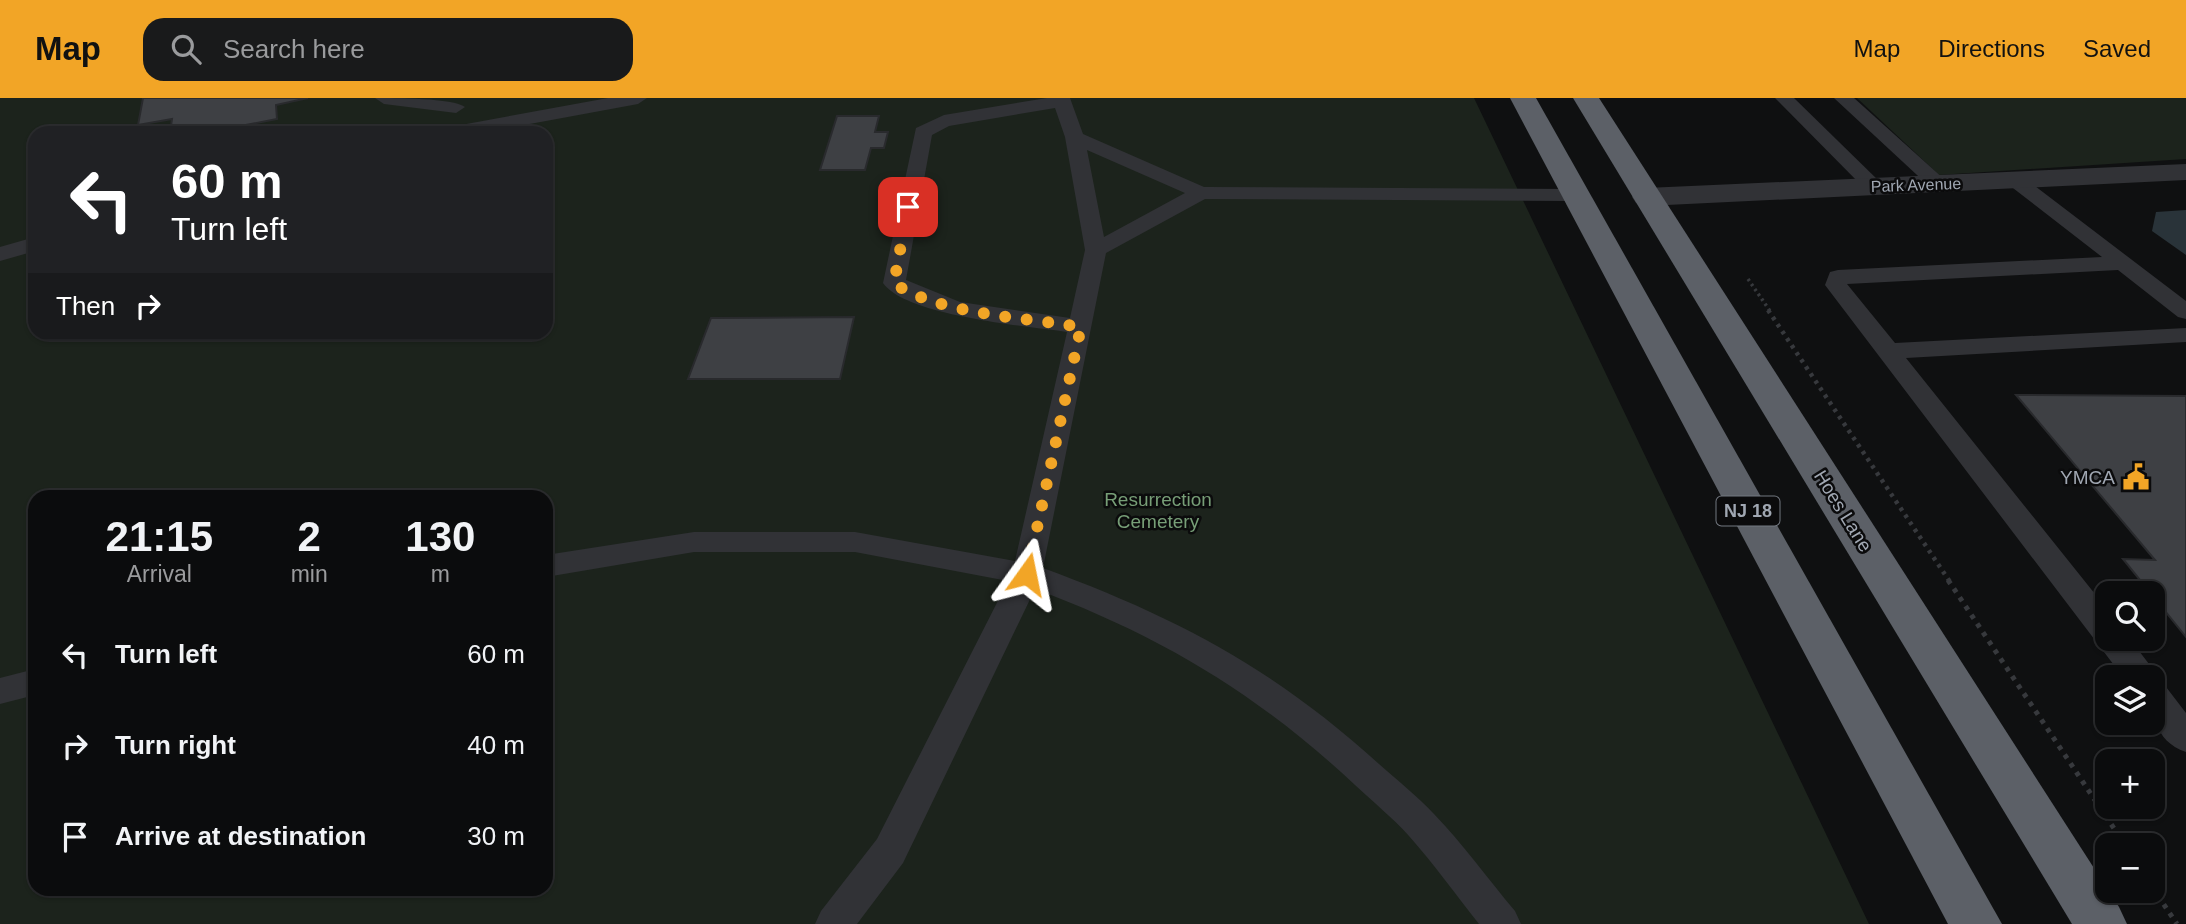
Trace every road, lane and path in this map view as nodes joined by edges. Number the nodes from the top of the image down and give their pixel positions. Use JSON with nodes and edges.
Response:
{"nodes":[{"id":1,"x":384,"y":98,"type":"edge"},
{"id":2,"x":638,"y":98,"type":"edge"},
{"id":3,"x":1523,"y":98,"type":"edge"},
{"id":4,"x":1586,"y":98,"type":"edge"},
{"id":5,"x":1784,"y":98,"type":"edge"},
{"id":6,"x":1843,"y":98,"type":"edge"},
{"id":7,"x":1062,"y":100,"type":"edge"},
{"id":8,"x":455,"y":102,"type":"edge"},
{"id":9,"x":453,"y":126,"type":"edge"},
{"id":10,"x":486,"y":126,"type":"edge"},
{"id":11,"x":1075,"y":137,"type":"junction"},
{"id":12,"x":2186,"y":172,"type":"edge"},
{"id":13,"x":2016,"y":181,"type":"junction"},
{"id":14,"x":1938,"y":184,"type":"junction"},
{"id":15,"x":1874,"y":187,"type":"junction"},
{"id":16,"x":1201,"y":193,"type":"junction"},
{"id":17,"x":1574,"y":195,"type":"junction"},
{"id":18,"x":1646,"y":197,"type":"junction"},
{"id":19,"x":28,"y":246,"type":"edge"},
{"id":20,"x":1096,"y":250,"type":"junction"},
{"id":21,"x":0,"y":254,"type":"edge"},
{"id":22,"x":2123,"y":263,"type":"junction"},
{"id":23,"x":1747,"y":278,"type":"dead end"},
{"id":24,"x":2186,"y":313,"type":"edge"},
{"id":25,"x":1081,"y":327,"type":"junction"},
{"id":26,"x":2186,"y":335,"type":"edge"},
{"id":27,"x":1890,"y":351,"type":"junction"},
{"id":28,"x":553,"y":565,"type":"edge"},
{"id":29,"x":1027,"y":574,"type":"junction"},
{"id":30,"x":2095,"y":616,"type":"edge"},
{"id":31,"x":28,"y":684,"type":"edge"},
{"id":32,"x":0,"y":691,"type":"edge"},
{"id":33,"x":2165,"y":710,"type":"edge"},
{"id":34,"x":2186,"y":738,"type":"edge"},
{"id":35,"x":2117,"y":833,"type":"edge"},
{"id":36,"x":2163,"y":903,"type":"edge"},
{"id":37,"x":834,"y":924,"type":"edge"},
{"id":38,"x":1502,"y":924,"type":"edge"},
{"id":39,"x":1976,"y":924,"type":"edge"},
{"id":40,"x":2101,"y":924,"type":"edge"},
{"id":41,"x":2177,"y":924,"type":"edge"}],
"edges":[{"from":1,"to":8,"type":"lane"},
{"from":2,"to":10,"type":"lane"},
{"from":3,"to":17,"type":"highway","number":"NJ 18"},
{"from":4,"to":18,"type":"highway","name":"Hoes Lane"},
{"from":5,"to":15,"type":"lane"},
{"from":6,"to":14,"type":"lane"},
{"from":7,"to":11,"type":"lane"},
{"from":7,"to":25,"type":"lane"},
{"from":8,"to":9,"type":"lane"},
{"from":11,"to":16,"type":"lane"},
{"from":11,"to":20,"type":"lane"},
{"from":12,"to":13,"type":"street","name":"Park Avenue"},
{"from":13,"to":14,"type":"street","name":"Park Avenue"},
{"from":13,"to":22,"type":"lane"},
{"from":14,"to":15,"type":"street","name":"Park Avenue"},
{"from":15,"to":18,"type":"street","name":"Park Avenue"},
{"from":16,"to":17,"type":"lane"},
{"from":16,"to":20,"type":"lane"},
{"from":17,"to":39,"type":"highway","number":"NJ 18"},
{"from":18,"to":40,"type":"highway","name":"Hoes Lane"},
{"from":19,"to":21,"type":"lane"},
{"from":20,"to":25,"type":"lane"},
{"from":22,"to":24,"type":"lane"},
{"from":22,"to":27,"type":"lane"},
{"from":23,"to":35,"type":"path"},
{"from":25,"to":29,"type":"lane"},
{"from":26,"to":27,"type":"lane"},
{"from":27,"to":30,"type":"lane"},
{"from":28,"to":29,"type":"lane"},
{"from":29,"to":37,"type":"lane"},
{"from":29,"to":38,"type":"lane"},
{"from":31,"to":32,"type":"lane"},
{"from":33,"to":34,"type":"lane"},
{"from":36,"to":41,"type":"path"}]}
